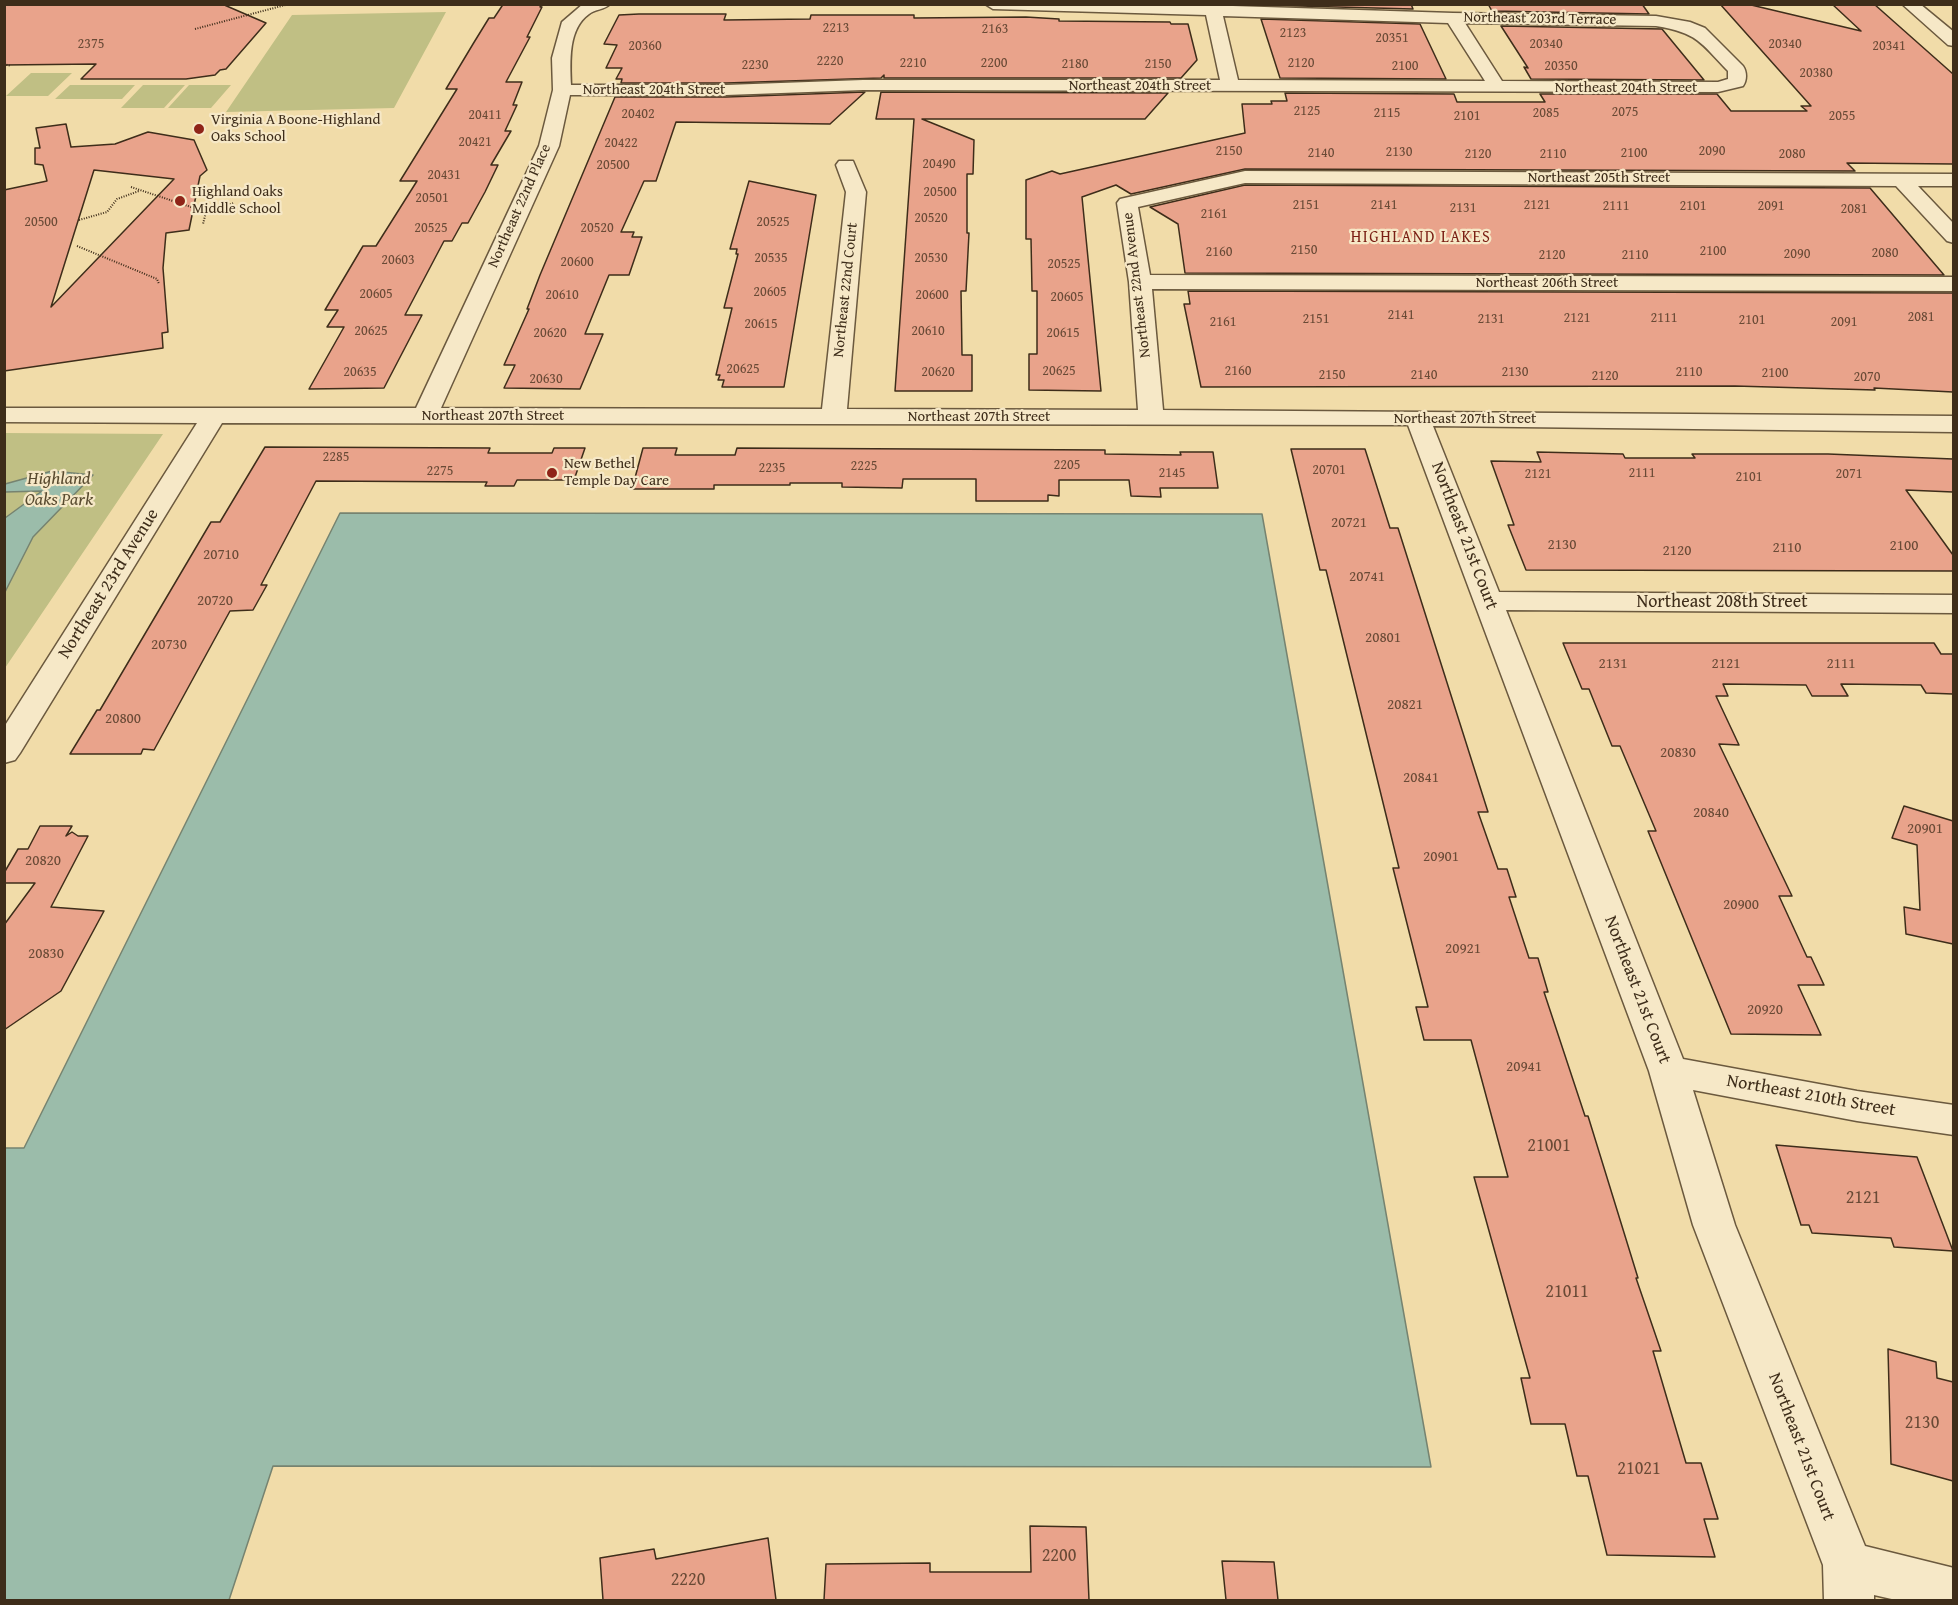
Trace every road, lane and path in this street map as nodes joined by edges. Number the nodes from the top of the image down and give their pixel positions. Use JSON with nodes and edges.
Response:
{"nodes":[{"id":1,"x":289,"y":4,"type":"edge"},
{"id":2,"x":602,"y":4,"type":"edge"},
{"id":3,"x":993,"y":4,"type":"edge"},
{"id":4,"x":1910,"y":4,"type":"edge"},
{"id":5,"x":1214,"y":12,"type":"junction"},
{"id":6,"x":1453,"y":18,"type":"junction"},
{"id":7,"x":195,"y":29,"type":"dead end"},
{"id":8,"x":1953,"y":41,"type":"edge"},
{"id":9,"x":4,"y":64,"type":"edge"},
{"id":10,"x":11,"y":66,"type":"dead end"},
{"id":11,"x":1230,"y":87,"type":"junction"},
{"id":12,"x":1718,"y":87,"type":"joint"},
{"id":13,"x":1498,"y":88,"type":"junction"},
{"id":14,"x":562,"y":90,"type":"junction"},
{"id":15,"x":846,"y":165,"type":"dead end"},
{"id":16,"x":1245,"y":177,"type":"joint"},
{"id":17,"x":1901,"y":179,"type":"junction"},
{"id":18,"x":1953,"y":180,"type":"edge"},
{"id":19,"x":130,"y":188,"type":"dead end"},
{"id":20,"x":140,"y":191,"type":"junction"},
{"id":21,"x":234,"y":203,"type":"dead end"},
{"id":22,"x":206,"y":212,"type":"junction"},
{"id":23,"x":79,"y":220,"type":"dead end"},
{"id":24,"x":203,"y":224,"type":"dead end"},
{"id":25,"x":1953,"y":237,"type":"edge"},
{"id":26,"x":77,"y":246,"type":"dead end"},
{"id":27,"x":1140,"y":282,"type":"junction"},
{"id":28,"x":159,"y":284,"type":"dead end"},
{"id":29,"x":1953,"y":284,"type":"edge"},
{"id":30,"x":4,"y":415,"type":"edge"},
{"id":31,"x":214,"y":416,"type":"junction"},
{"id":32,"x":425,"y":416,"type":"junction"},
{"id":33,"x":834,"y":416,"type":"junction"},
{"id":34,"x":1151,"y":418,"type":"junction"},
{"id":35,"x":1418,"y":418,"type":"junction"},
{"id":36,"x":1953,"y":424,"type":"edge"},
{"id":37,"x":1490,"y":601,"type":"junction"},
{"id":38,"x":1953,"y":604,"type":"edge"},
{"id":39,"x":4,"y":753,"type":"edge"},
{"id":40,"x":1668,"y":1071,"type":"junction"},
{"id":41,"x":1953,"y":1120,"type":"edge"},
{"id":42,"x":1848,"y":1583,"type":"edge"},
{"id":43,"x":1953,"y":1592,"type":"edge"}],
"edges":[{"from":1,"to":7,"type":"path"},
{"from":2,"to":14,"type":"street","name":"Northeast 22nd Place"},
{"from":3,"to":5,"type":"street","name":"Northeast 203rd Terrace"},
{"from":4,"to":8,"type":"street"},
{"from":5,"to":6,"type":"street","name":"Northeast 203rd Terrace"},
{"from":5,"to":11,"type":"street"},
{"from":6,"to":12,"type":"street","name":"Northeast 203rd Terrace"},
{"from":6,"to":13,"type":"street"},
{"from":9,"to":10,"type":"path"},
{"from":11,"to":13,"type":"street","name":"Northeast 204th Street"},
{"from":11,"to":14,"type":"street","name":"Northeast 204th Street"},
{"from":12,"to":13,"type":"street","name":"Northeast 204th Street"},
{"from":14,"to":32,"type":"street","name":"Northeast 22nd Place"},
{"from":15,"to":33,"type":"street","name":"Northeast 22nd Court"},
{"from":16,"to":17,"type":"street","name":"Northeast 205th Street"},
{"from":16,"to":27,"type":"street","name":"Northeast 22nd Avenue"},
{"from":17,"to":18,"type":"street","name":"Northeast 205th Street"},
{"from":17,"to":25,"type":"street"},
{"from":19,"to":20,"type":"path"},
{"from":20,"to":22,"type":"path"},
{"from":20,"to":23,"type":"path"},
{"from":21,"to":22,"type":"path"},
{"from":22,"to":24,"type":"path"},
{"from":26,"to":28,"type":"path"},
{"from":27,"to":29,"type":"street","name":"Northeast 206th Street"},
{"from":27,"to":34,"type":"street","name":"Northeast 22nd Avenue"},
{"from":30,"to":31,"type":"street","name":"Northeast 207th Street"},
{"from":31,"to":32,"type":"street","name":"Northeast 207th Street"},
{"from":31,"to":39,"type":"street","name":"Northeast 23rd Avenue"},
{"from":32,"to":33,"type":"street","name":"Northeast 207th Street"},
{"from":33,"to":34,"type":"street","name":"Northeast 207th Street"},
{"from":34,"to":35,"type":"street","name":"Northeast 207th Street"},
{"from":35,"to":36,"type":"street","name":"Northeast 207th Street"},
{"from":35,"to":37,"type":"street","name":"Northeast 21st Court"},
{"from":37,"to":38,"type":"street","name":"Northeast 208th Street"},
{"from":37,"to":40,"type":"street","name":"Northeast 21st Court"},
{"from":40,"to":41,"type":"street","name":"Northeast 210th Street"},
{"from":40,"to":42,"type":"street","name":"Northeast 21st Court"},
{"from":42,"to":43,"type":"street"}]}
